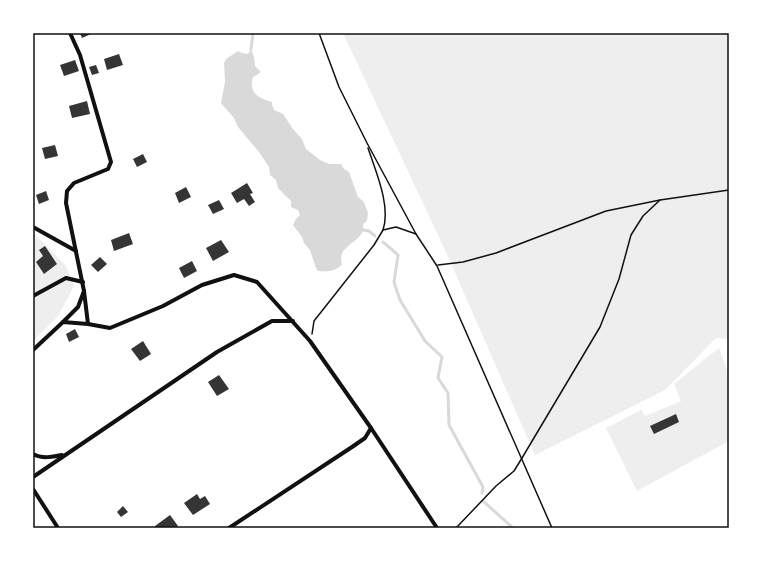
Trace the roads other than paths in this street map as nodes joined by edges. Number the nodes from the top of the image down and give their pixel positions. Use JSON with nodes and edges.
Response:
{"nodes":[{"id":1,"x":70,"y":33,"type":"edge"},
{"id":2,"x":33,"y":227,"type":"edge"},
{"id":3,"x":76,"y":251,"type":"junction"},
{"id":4,"x":82,"y":282,"type":"junction"},
{"id":5,"x":84,"y":291,"type":"junction"},
{"id":6,"x":33,"y":296,"type":"edge"},
{"id":7,"x":293,"y":321,"type":"junction"},
{"id":8,"x":63,"y":322,"type":"junction"},
{"id":9,"x":88,"y":324,"type":"junction"},
{"id":10,"x":33,"y":350,"type":"edge"},
{"id":11,"x":371,"y":428,"type":"junction"},
{"id":12,"x":33,"y":454,"type":"edge"},
{"id":13,"x":64,"y":455,"type":"junction"},
{"id":14,"x":33,"y":477,"type":"edge"},
{"id":15,"x":33,"y":489,"type":"edge"},
{"id":16,"x":58,"y":528,"type":"edge"},
{"id":17,"x":229,"y":528,"type":"edge"},
{"id":18,"x":437,"y":528,"type":"edge"}],
"edges":[{"from":1,"to":3,"type":"street"},
{"from":2,"to":3,"type":"street"},
{"from":3,"to":4,"type":"street"},
{"from":4,"to":5,"type":"street"},
{"from":4,"to":6,"type":"street"},
{"from":5,"to":8,"type":"street"},
{"from":5,"to":9,"type":"street"},
{"from":7,"to":9,"type":"street"},
{"from":7,"to":11,"type":"street"},
{"from":7,"to":13,"type":"street"},
{"from":8,"to":9,"type":"street"},
{"from":8,"to":10,"type":"street"},
{"from":11,"to":17,"type":"street"},
{"from":11,"to":18,"type":"street"},
{"from":12,"to":13,"type":"street"},
{"from":13,"to":14,"type":"street"},
{"from":15,"to":16,"type":"street"}]}
